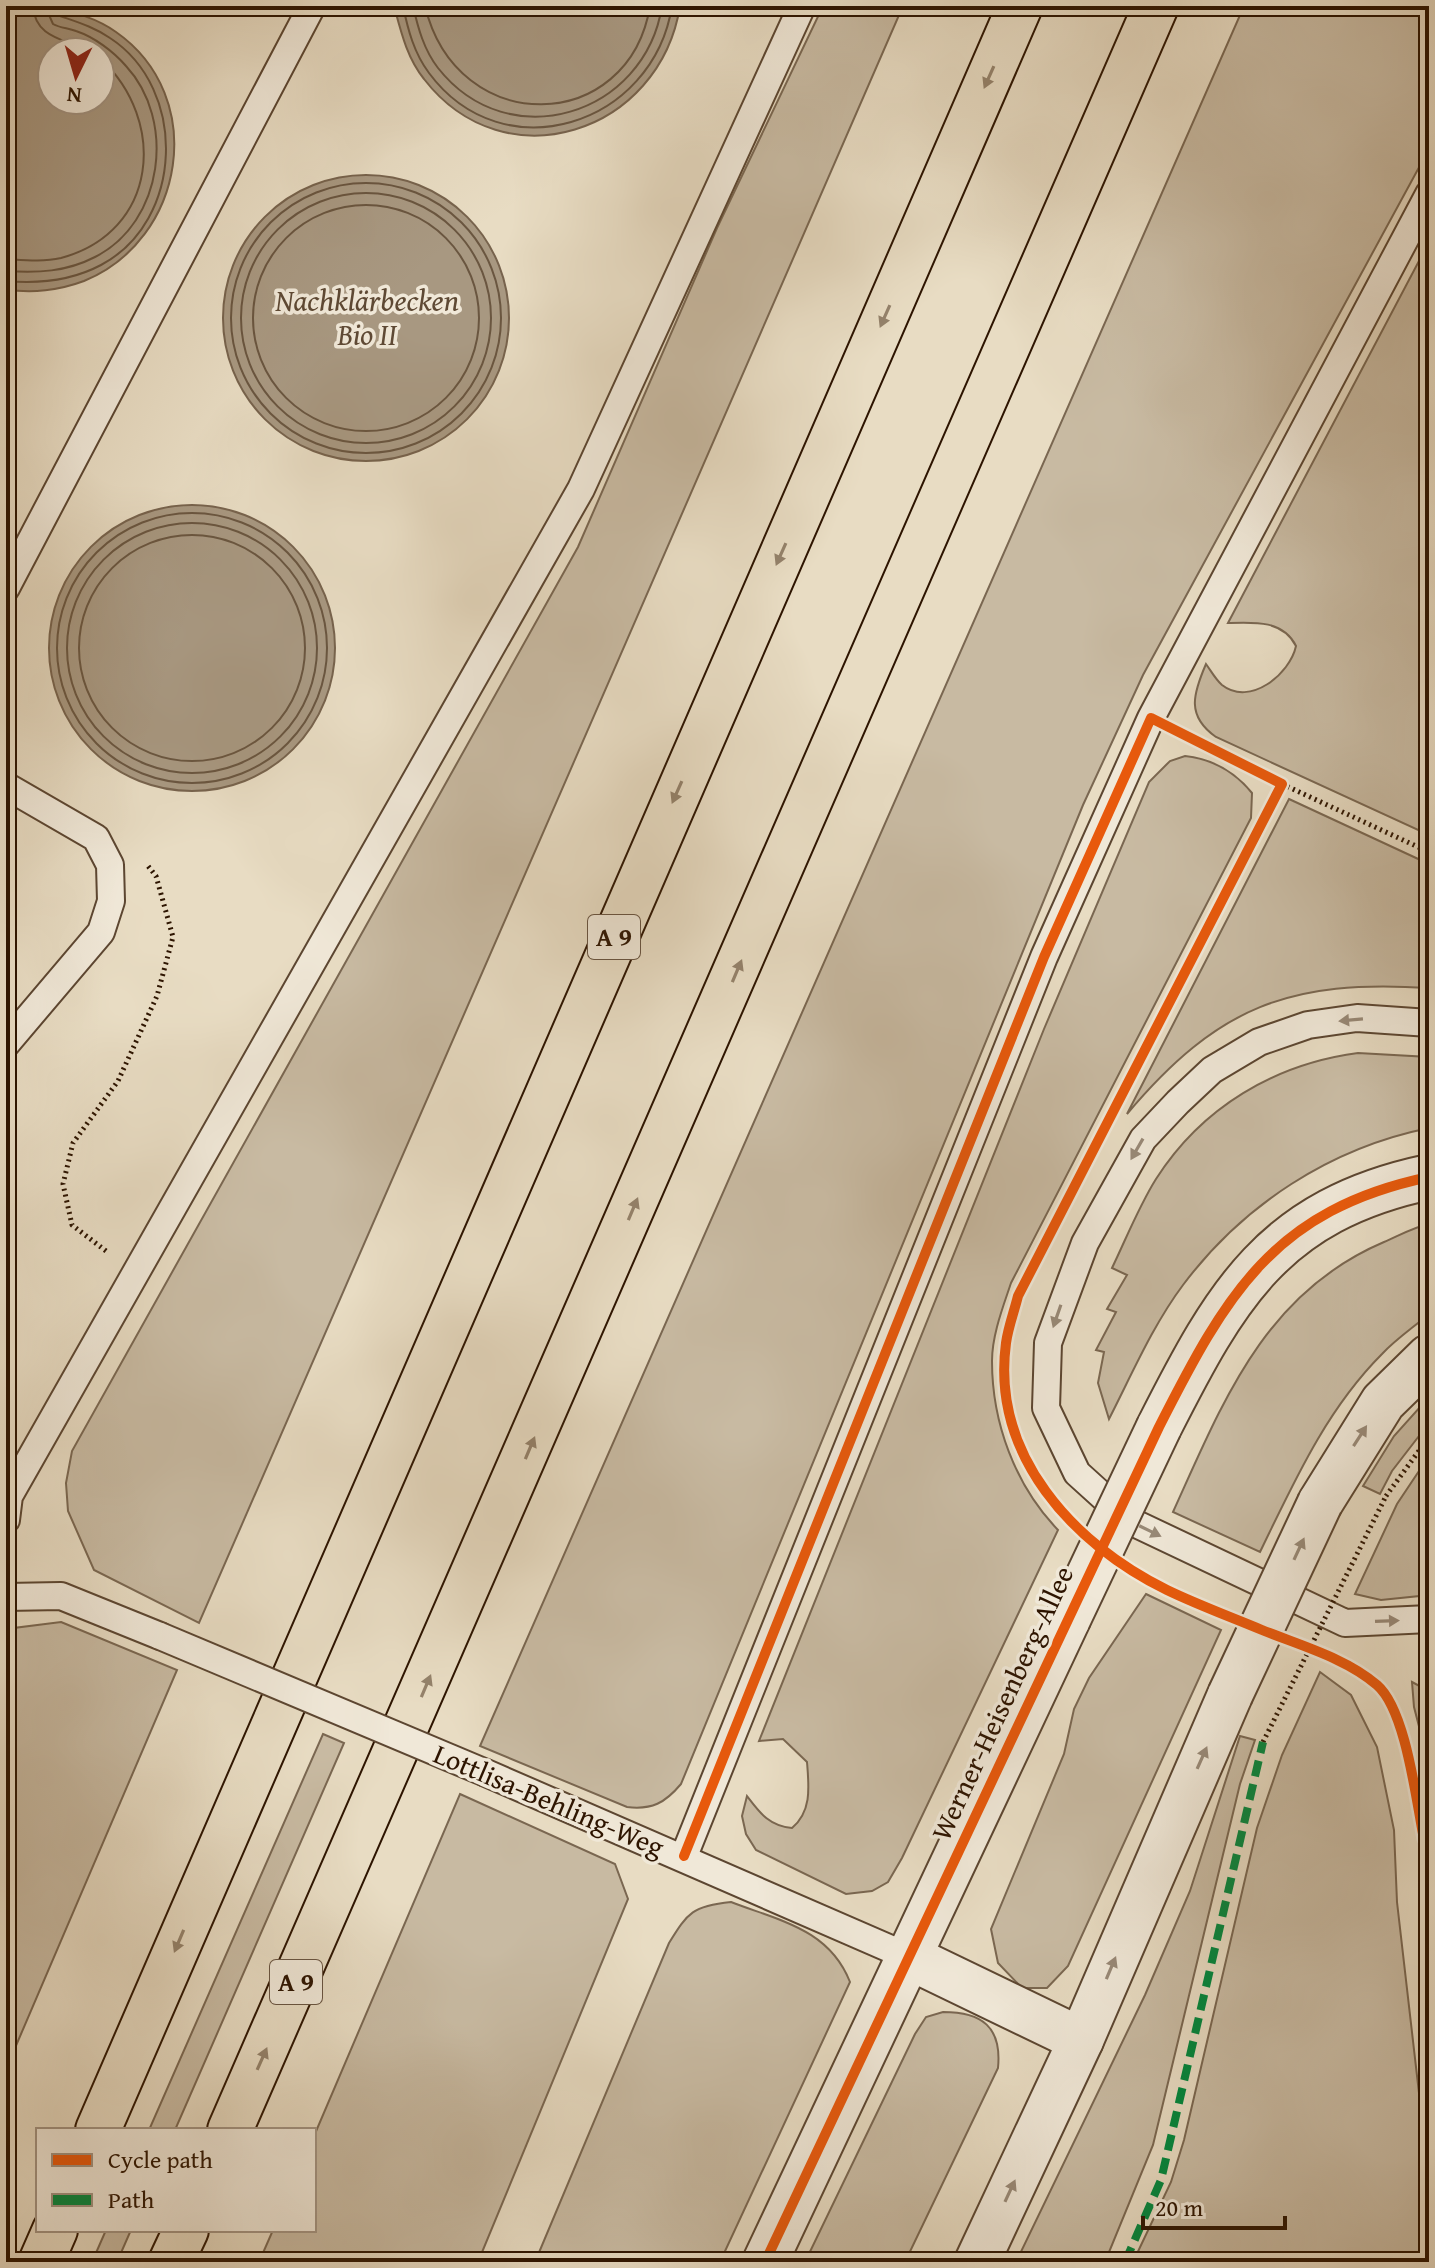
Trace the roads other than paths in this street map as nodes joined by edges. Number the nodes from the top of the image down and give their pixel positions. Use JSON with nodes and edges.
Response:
{"nodes":[{"id":1,"x":312,"y":6,"type":"edge"},
{"id":2,"x":802,"y":6,"type":"edge"},
{"id":3,"x":1020,"y":6,"type":"edge"},
{"id":4,"x":1156,"y":6,"type":"edge"},
{"id":5,"x":1429,"y":194,"type":"edge"},
{"id":6,"x":6,"y":588,"type":"edge"},
{"id":7,"x":6,"y":786,"type":"edge"},
{"id":8,"x":1429,"y":1023,"type":"edge"},
{"id":9,"x":6,"y":1044,"type":"edge"},
{"id":10,"x":1429,"y":1177,"type":"edge"},
{"id":11,"x":1429,"y":1357,"type":"edge"},
{"id":12,"x":6,"y":1520,"type":"edge"},
{"id":13,"x":7,"y":1591,"type":"edge"},
{"id":14,"x":1429,"y":1619,"type":"edge"},
{"id":15,"x":684,"y":1856,"type":"junction"},
{"id":16,"x":909,"y":1957,"type":"junction"},
{"id":17,"x":1081,"y":2040,"type":"junction"},
{"id":18,"x":99,"y":2128,"type":"edge"},
{"id":19,"x":231,"y":2128,"type":"edge"},
{"id":20,"x":54,"y":2232,"type":"edge"},
{"id":21,"x":185,"y":2232,"type":"edge"},
{"id":22,"x":41,"y":2262,"type":"edge"},
{"id":23,"x":171,"y":2262,"type":"edge"},
{"id":24,"x":765,"y":2262,"type":"edge"},
{"id":25,"x":977,"y":2262,"type":"edge"}],
"edges":[{"from":1,"to":6,"type":"lane"},
{"from":2,"to":12,"type":"lane"},
{"from":3,"to":18,"type":"highway","number":"A 9","one_way":true},
{"from":19,"to":4,"type":"highway","number":"A 9","one_way":true},
{"from":5,"to":15,"type":"lane"},
{"from":7,"to":9,"type":"lane"},
{"from":8,"to":14,"type":"lane","one_way":true},
{"from":10,"to":16,"type":"street","name":"Werner-Heisenberg-Allee","bridge":true},
{"from":17,"to":11,"type":"street","one_way":true,"bridge":true},
{"from":13,"to":15,"type":"lane","name":"Lottlisa-Behling-Weg","bridge":true},
{"from":15,"to":16,"type":"lane","name":"Lottlisa-Behling-Weg"},
{"from":16,"to":17,"type":"street","name":"Lottlisa-Behling-Weg"},
{"from":16,"to":24,"type":"street","name":"Werner-Heisenberg-Allee"},
{"from":25,"to":17,"type":"street","one_way":true},
{"from":20,"to":22,"type":"highway"},
{"from":21,"to":23,"type":"highway"}]}
